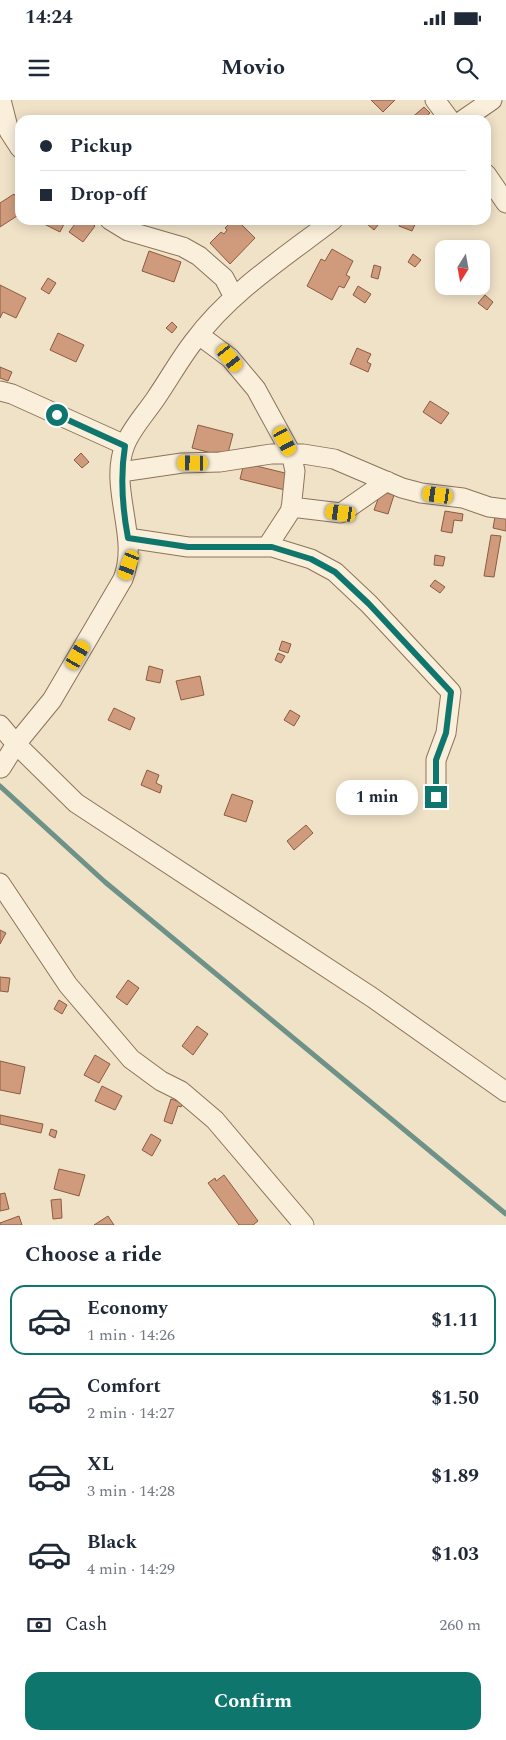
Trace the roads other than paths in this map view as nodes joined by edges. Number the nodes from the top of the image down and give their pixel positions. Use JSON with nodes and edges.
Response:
{"nodes":[{"id":1,"x":436,"y":100,"type":"edge"},
{"id":2,"x":492,"y":100,"type":"edge"},
{"id":3,"x":1,"y":108,"type":"edge"},
{"id":4,"x":446,"y":115,"type":"edge"},
{"id":5,"x":470,"y":115,"type":"edge"},
{"id":6,"x":15,"y":140,"type":"edge"},
{"id":7,"x":491,"y":181,"type":"edge"},
{"id":8,"x":506,"y":203,"type":"edge"},
{"id":9,"x":118,"y":225,"type":"edge"},
{"id":10,"x":327,"y":225,"type":"edge"},
{"id":11,"x":234,"y":297,"type":"junction"},
{"id":12,"x":199,"y":335,"type":"junction"},
{"id":13,"x":0,"y":391,"type":"edge"},
{"id":14,"x":125,"y":446,"type":"junction"},
{"id":15,"x":291,"y":453,"type":"junction"},
{"id":16,"x":121,"y":472,"type":"junction"},
{"id":17,"x":387,"y":481,"type":"junction"},
{"id":18,"x":291,"y":507,"type":"junction"},
{"id":19,"x":506,"y":509,"type":"edge"},
{"id":20,"x":128,"y":538,"type":"junction"},
{"id":21,"x":268,"y":547,"type":"junction"},
{"id":22,"x":0,"y":725,"type":"edge"},
{"id":23,"x":16,"y":744,"type":"junction"},
{"id":24,"x":1,"y":768,"type":"edge"},
{"id":25,"x":436,"y":797,"type":"dead end"},
{"id":26,"x":0,"y":882,"type":"edge"},
{"id":27,"x":506,"y":1092,"type":"edge"},
{"id":28,"x":304,"y":1225,"type":"edge"}],
"edges":[{"from":1,"to":4,"type":"street"},
{"from":2,"to":5,"type":"street"},
{"from":3,"to":6,"type":"street"},
{"from":7,"to":8,"type":"street"},
{"from":9,"to":11,"type":"street"},
{"from":10,"to":11,"type":"street"},
{"from":11,"to":12,"type":"street"},
{"from":12,"to":14,"type":"street"},
{"from":12,"to":15,"type":"street"},
{"from":13,"to":14,"type":"street"},
{"from":14,"to":16,"type":"street"},
{"from":15,"to":16,"type":"street"},
{"from":15,"to":17,"type":"street"},
{"from":15,"to":18,"type":"street"},
{"from":16,"to":20,"type":"street"},
{"from":17,"to":18,"type":"street"},
{"from":17,"to":19,"type":"street"},
{"from":18,"to":21,"type":"street"},
{"from":20,"to":21,"type":"street"},
{"from":20,"to":23,"type":"street"},
{"from":21,"to":25,"type":"street"},
{"from":22,"to":23,"type":"street"},
{"from":23,"to":24,"type":"street"},
{"from":23,"to":27,"type":"street"},
{"from":26,"to":28,"type":"street"}]}
